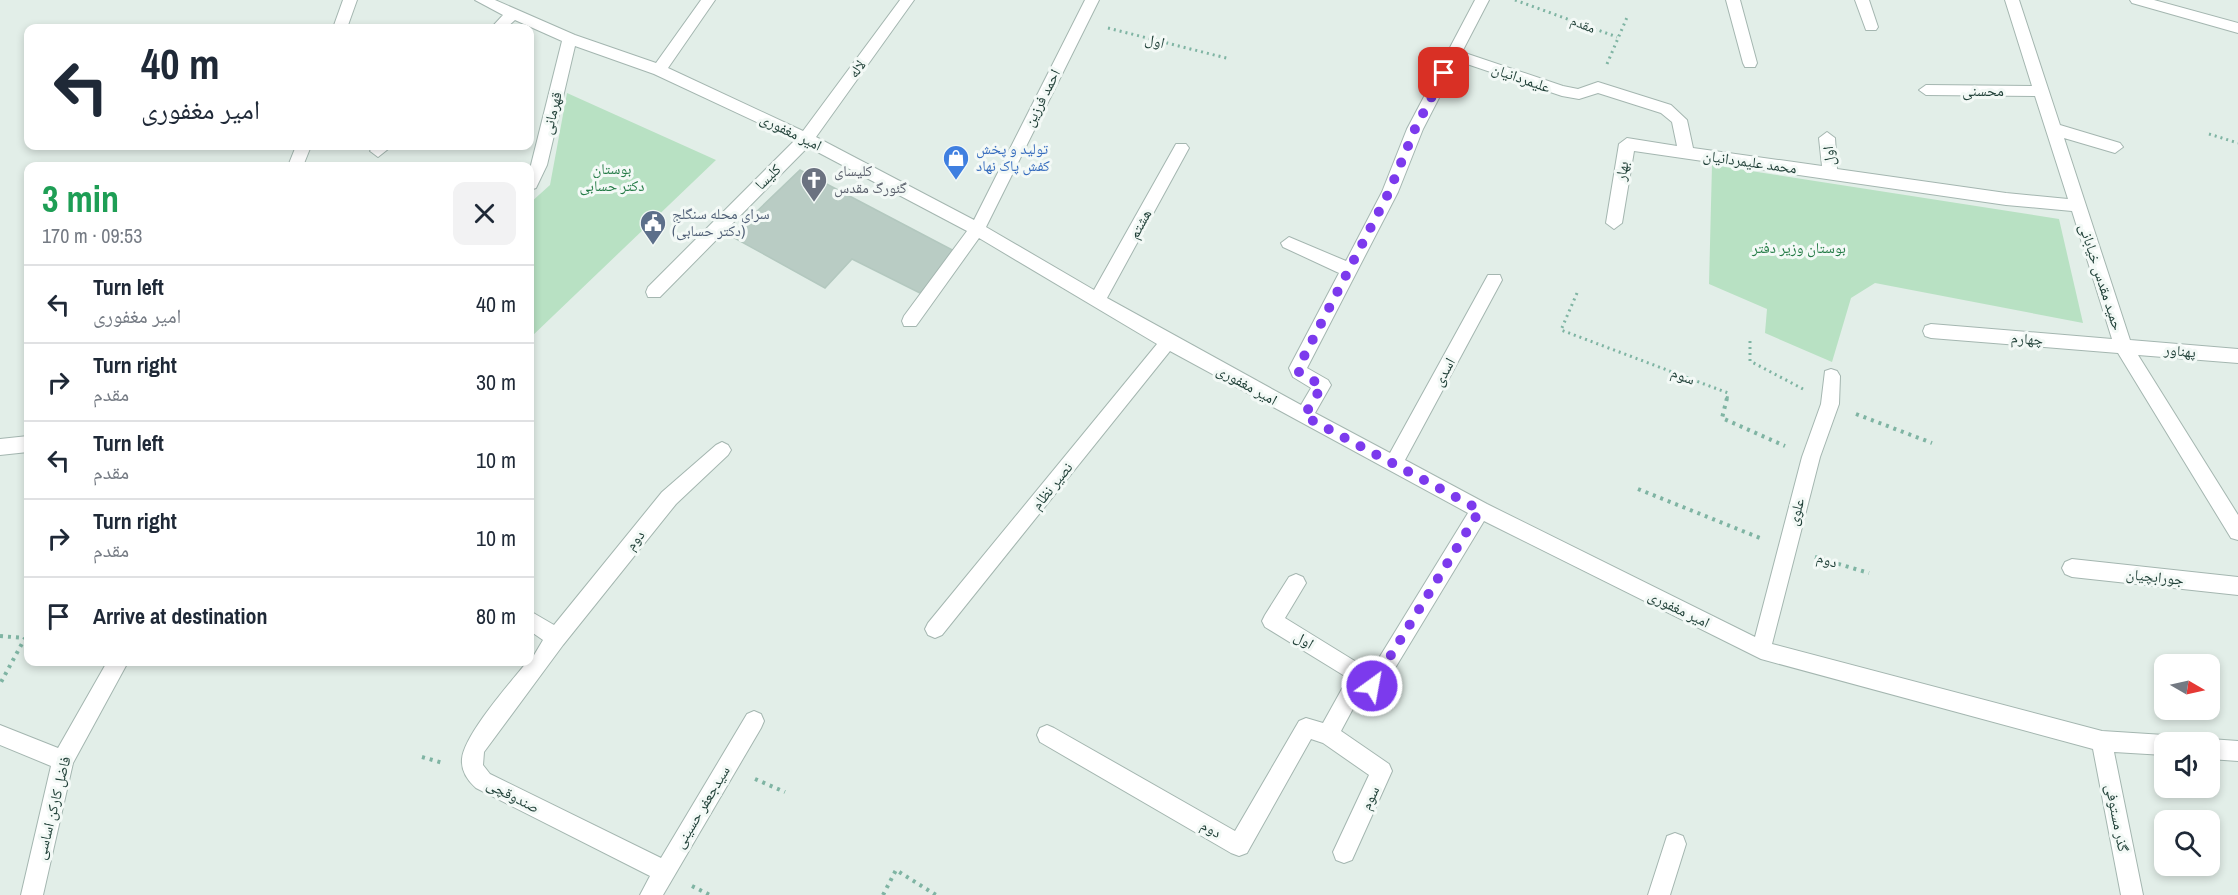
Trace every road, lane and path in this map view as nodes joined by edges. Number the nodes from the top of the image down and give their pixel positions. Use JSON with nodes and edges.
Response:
{"nodes":[{"id":1,"x":350,"y":0,"type":"edge"},
{"id":2,"x":482,"y":0,"type":"edge"},
{"id":3,"x":708,"y":0,"type":"edge"},
{"id":4,"x":908,"y":0,"type":"edge"},
{"id":5,"x":1092,"y":0,"type":"edge"},
{"id":6,"x":1482,"y":0,"type":"edge"},
{"id":7,"x":1515,"y":0,"type":"edge"},
{"id":8,"x":1733,"y":0,"type":"edge"},
{"id":9,"x":1862,"y":0,"type":"edge"},
{"id":10,"x":2012,"y":0,"type":"edge"},
{"id":11,"x":2137,"y":0,"type":"edge"},
{"id":12,"x":2189,"y":7,"type":"edge"},
{"id":13,"x":514,"y":13,"type":"junction"},
{"id":14,"x":1628,"y":15,"type":"dead end"},
{"id":15,"x":1082,"y":20,"type":"junction"},
{"id":16,"x":341,"y":24,"type":"edge"},
{"id":17,"x":502,"y":24,"type":"edge"},
{"id":18,"x":1871,"y":27,"type":"dead end"},
{"id":19,"x":2238,"y":28,"type":"edge"},
{"id":20,"x":570,"y":39,"type":"junction"},
{"id":21,"x":2238,"y":45,"type":"edge"},
{"id":22,"x":1453,"y":54,"type":"junction"},
{"id":23,"x":1230,"y":58,"type":"dead end"},
{"id":24,"x":1750,"y":63,"type":"dead end"},
{"id":25,"x":659,"y":70,"type":"junction"},
{"id":26,"x":1594,"y":90,"type":"joint"},
{"id":27,"x":1926,"y":90,"type":"dead end"},
{"id":28,"x":2041,"y":91,"type":"junction"},
{"id":29,"x":2053,"y":129,"type":"junction"},
{"id":30,"x":2209,"y":134,"type":"dead end"},
{"id":31,"x":1827,"y":138,"type":"dead end"},
{"id":32,"x":806,"y":139,"type":"junction"},
{"id":33,"x":2238,"y":143,"type":"edge"},
{"id":34,"x":2115,"y":147,"type":"dead end"},
{"id":35,"x":1181,"y":148,"type":"dead end"},
{"id":36,"x":1686,"y":152,"type":"junction"},
{"id":37,"x":534,"y":174,"type":"edge"},
{"id":38,"x":1830,"y":174,"type":"junction"},
{"id":39,"x":2078,"y":206,"type":"junction"},
{"id":40,"x":1614,"y":223,"type":"dead end"},
{"id":41,"x":977,"y":229,"type":"junction"},
{"id":42,"x":1290,"y":243,"type":"dead end"},
{"id":43,"x":1347,"y":269,"type":"junction"},
{"id":44,"x":1494,"y":280,"type":"dead end"},
{"id":45,"x":654,"y":292,"type":"dead end"},
{"id":46,"x":1577,"y":293,"type":"dead end"},
{"id":47,"x":1098,"y":299,"type":"junction"},
{"id":48,"x":910,"y":321,"type":"dead end"},
{"id":49,"x":1931,"y":331,"type":"dead end"},
{"id":50,"x":1750,"y":341,"type":"dead end"},
{"id":51,"x":1168,"y":342,"type":"junction"},
{"id":52,"x":2123,"y":346,"type":"junction"},
{"id":53,"x":2238,"y":356,"type":"edge"},
{"id":54,"x":1831,"y":376,"type":"dead end"},
{"id":55,"x":1830,"y":404,"type":"junction"},
{"id":56,"x":1304,"y":416,"type":"junction"},
{"id":57,"x":1932,"y":443,"type":"dead end"},
{"id":58,"x":24,"y":444,"type":"edge"},
{"id":59,"x":0,"y":447,"type":"edge"},
{"id":60,"x":722,"y":450,"type":"dead end"},
{"id":61,"x":1811,"y":458,"type":"junction"},
{"id":62,"x":1394,"y":463,"type":"junction"},
{"id":63,"x":1638,"y":489,"type":"dead end"},
{"id":64,"x":1480,"y":510,"type":"junction"},
{"id":65,"x":2238,"y":532,"type":"edge"},
{"id":66,"x":1786,"y":548,"type":"junction"},
{"id":67,"x":2072,"y":568,"type":"dead end"},
{"id":68,"x":1869,"y":573,"type":"dead end"},
{"id":69,"x":1296,"y":583,"type":"dead end"},
{"id":70,"x":2238,"y":586,"type":"edge"},
{"id":71,"x":534,"y":624,"type":"edge"},
{"id":72,"x":935,"y":629,"type":"dead end"},
{"id":73,"x":0,"y":636,"type":"edge"},
{"id":74,"x":24,"y":638,"type":"edge"},
{"id":75,"x":556,"y":638,"type":"junction"},
{"id":76,"x":24,"y":640,"type":"edge"},
{"id":77,"x":1761,"y":650,"type":"junction"},
{"id":78,"x":116,"y":666,"type":"edge"},
{"id":79,"x":1367,"y":680,"type":"junction"},
{"id":80,"x":0,"y":684,"type":"edge"},
{"id":81,"x":754,"y":721,"type":"dead end"},
{"id":82,"x":1328,"y":734,"type":"junction"},
{"id":83,"x":0,"y":735,"type":"edge"},
{"id":84,"x":1047,"y":735,"type":"dead end"},
{"id":85,"x":2102,"y":741,"type":"junction"},
{"id":86,"x":2154,"y":745,"type":"edge"},
{"id":87,"x":2220,"y":750,"type":"edge"},
{"id":88,"x":2238,"y":751,"type":"edge"},
{"id":89,"x":63,"y":760,"type":"junction"},
{"id":90,"x":1675,"y":844,"type":"dead end"},
{"id":91,"x":1344,"y":852,"type":"dead end"},
{"id":92,"x":663,"y":871,"type":"junction"},
{"id":93,"x":32,"y":895,"type":"edge"},
{"id":94,"x":651,"y":895,"type":"edge"},
{"id":95,"x":883,"y":895,"type":"edge"},
{"id":96,"x":936,"y":895,"type":"edge"},
{"id":97,"x":1659,"y":895,"type":"edge"},
{"id":98,"x":2132,"y":895,"type":"edge"}],
"edges":[{"from":1,"to":16,"type":"street"},
{"from":2,"to":13,"type":"street","name":"امیر مغفوری"},
{"from":3,"to":25,"type":"street"},
{"from":4,"to":32,"type":"street","name":"لاله"},
{"from":5,"to":15,"type":"street","name":"احمد فرزین"},
{"from":6,"to":22,"type":"street"},
{"from":7,"to":14,"type":"path","name":"مقدم"},
{"from":8,"to":24,"type":"street"},
{"from":9,"to":18,"type":"street"},
{"from":10,"to":28,"type":"street","name":"حمید مقدس خیابانی"},
{"from":11,"to":12,"type":"street"},
{"from":12,"to":19,"type":"street"},
{"from":13,"to":17,"type":"street"},
{"from":13,"to":20,"type":"street","name":"امیر مغفوری"},
{"from":15,"to":23,"type":"path","name":"اول"},
{"from":15,"to":41,"type":"street","name":"احمد فرزین"},
{"from":19,"to":21,"type":"street"},
{"from":20,"to":25,"type":"street","name":"امیر مغفوری"},
{"from":20,"to":37,"type":"street","name":"قهرمانی"},
{"from":22,"to":26,"type":"street","name":"علیمردانیان"},
{"from":22,"to":43,"type":"street"},
{"from":25,"to":32,"type":"street","name":"امیر مغفوری"},
{"from":26,"to":36,"type":"street","name":"محمد علیمردانیان"},
{"from":27,"to":28,"type":"street","name":"محسنی"},
{"from":28,"to":29,"type":"street","name":"حمید مقدس خیابانی"},
{"from":29,"to":34,"type":"street"},
{"from":29,"to":39,"type":"street","name":"حمید مقدس خیابانی"},
{"from":30,"to":33,"type":"path"},
{"from":31,"to":38,"type":"street","name":"اول"},
{"from":32,"to":41,"type":"street","name":"امیر مغفوری"},
{"from":32,"to":45,"type":"street","name":"کلیسا"},
{"from":35,"to":47,"type":"street","name":"هشتم"},
{"from":36,"to":38,"type":"street","name":"محمد علیمردانیان"},
{"from":36,"to":40,"type":"street","name":"بهار"},
{"from":38,"to":39,"type":"street","name":"محمد علیمردانیان"},
{"from":39,"to":52,"type":"street","name":"حمید مقدس خیابانی"},
{"from":41,"to":47,"type":"street","name":"امیر مغفوری"},
{"from":41,"to":48,"type":"street","name":"احمد فرزین"},
{"from":42,"to":43,"type":"street"},
{"from":43,"to":56,"type":"street"},
{"from":44,"to":62,"type":"street","name":"اسدی"},
{"from":46,"to":61,"type":"path","name":"سوم"},
{"from":47,"to":51,"type":"street","name":"امیر مغفوری"},
{"from":49,"to":52,"type":"street","name":"چهارم"},
{"from":50,"to":55,"type":"path"},
{"from":51,"to":56,"type":"street","name":"امیر مغفوری"},
{"from":51,"to":72,"type":"street","name":"نصیر نظام"},
{"from":52,"to":53,"type":"street","name":"پهناور"},
{"from":52,"to":65,"type":"street","name":"حمید مقدس خیابانی"},
{"from":54,"to":55,"type":"street","name":"علوی"},
{"from":55,"to":57,"type":"path"},
{"from":55,"to":61,"type":"street","name":"علوی"},
{"from":56,"to":62,"type":"street","name":"امیر مغفوری"},
{"from":58,"to":59,"type":"street"},
{"from":60,"to":75,"type":"street","name":"دوم"},
{"from":61,"to":66,"type":"street","name":"علوی"},
{"from":62,"to":64,"type":"street","name":"امیر مغفوری"},
{"from":63,"to":66,"type":"path"},
{"from":64,"to":77,"type":"street","name":"امیر مغفوری"},
{"from":64,"to":79,"type":"street"},
{"from":66,"to":68,"type":"path","name":"دوم"},
{"from":66,"to":77,"type":"street","name":"علوی"},
{"from":67,"to":70,"type":"street","name":"جورابچیان"},
{"from":69,"to":79,"type":"street","name":"اول"},
{"from":71,"to":75,"type":"street"},
{"from":73,"to":74,"type":"path"},
{"from":75,"to":92,"type":"street","name":"صندوقچی"},
{"from":76,"to":80,"type":"path"},
{"from":77,"to":85,"type":"street","name":"امیر مغفوری"},
{"from":78,"to":89,"type":"street","name":"فاضل کارکن اساسی"},
{"from":79,"to":82,"type":"street"},
{"from":81,"to":92,"type":"street","name":"سیدجعفر حسینی"},
{"from":82,"to":84,"type":"street","name":"دوم"},
{"from":82,"to":91,"type":"street","name":"سوم"},
{"from":83,"to":89,"type":"street"},
{"from":85,"to":86,"type":"street","name":"امیر مغفوری"},
{"from":85,"to":98,"type":"street","name":"گذر مستوفی"},
{"from":87,"to":88,"type":"street"},
{"from":89,"to":93,"type":"street","name":"فاضل کارکن اساسی"},
{"from":90,"to":97,"type":"street"},
{"from":92,"to":94,"type":"street","name":"سیدجعفر حسینی"},
{"from":95,"to":96,"type":"path"}]}
